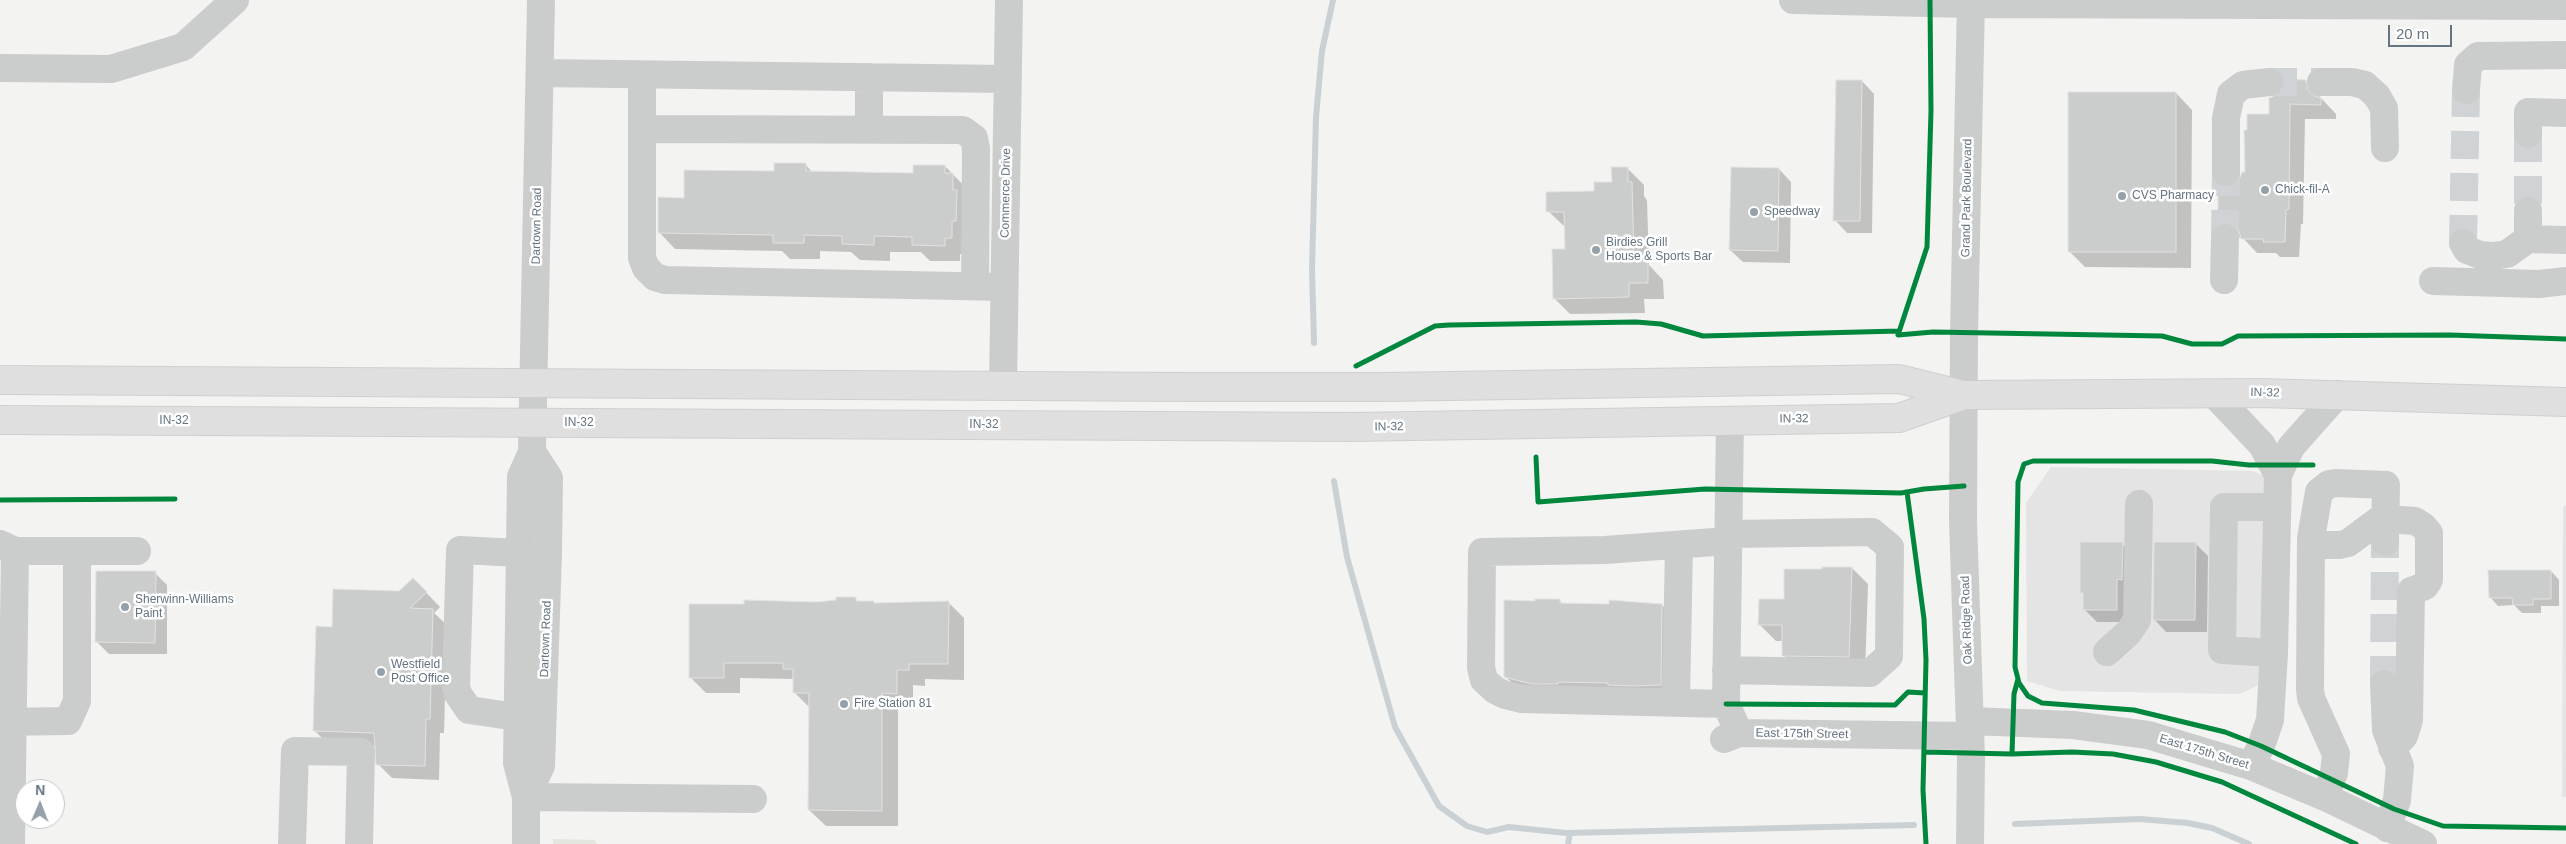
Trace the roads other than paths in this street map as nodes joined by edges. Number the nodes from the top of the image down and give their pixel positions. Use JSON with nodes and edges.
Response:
{"nodes":[{"id":1,"x":235,"y":0,"type":"edge"},
{"id":2,"x":541,"y":0,"type":"edge"},
{"id":3,"x":1009,"y":0,"type":"edge"},
{"id":4,"x":1793,"y":0,"type":"edge"},
{"id":5,"x":1971,"y":2,"type":"edge"},
{"id":6,"x":2435,"y":3,"type":"edge"},
{"id":7,"x":2566,"y":6,"type":"edge"},
{"id":8,"x":2566,"y":55,"type":"edge"},
{"id":9,"x":2566,"y":66,"type":"edge"},
{"id":10,"x":0,"y":68,"type":"edge"},
{"id":11,"x":540,"y":73,"type":"junction"},
{"id":12,"x":642,"y":76,"type":"junction"},
{"id":13,"x":869,"y":77,"type":"junction"},
{"id":14,"x":1007,"y":79,"type":"junction"},
{"id":15,"x":2270,"y":82,"type":"tunnel mouth"},
{"id":16,"x":2321,"y":82,"type":"tunnel mouth"},
{"id":17,"x":2566,"y":113,"type":"edge"},
{"id":18,"x":643,"y":129,"type":"junction"},
{"id":19,"x":869,"y":129,"type":"junction"},
{"id":20,"x":2528,"y":134,"type":"tunnel mouth"},
{"id":21,"x":2385,"y":148,"type":"dead end"},
{"id":22,"x":2226,"y":172,"type":"tunnel mouth"},
{"id":23,"x":2528,"y":211,"type":"tunnel mouth"},
{"id":24,"x":2225,"y":238,"type":"tunnel mouth"},
{"id":25,"x":2528,"y":239,"type":"junction"},
{"id":26,"x":2566,"y":240,"type":"edge"},
{"id":27,"x":2463,"y":243,"type":"dead end"},
{"id":28,"x":2224,"y":280,"type":"dead end"},
{"id":29,"x":2433,"y":281,"type":"dead end"},
{"id":30,"x":2566,"y":281,"type":"edge"},
{"id":31,"x":975,"y":285,"type":"junction"},
{"id":32,"x":1004,"y":287,"type":"junction"},
{"id":33,"x":0,"y":380,"type":"edge"},
{"id":34,"x":534,"y":383,"type":"junction"},
{"id":35,"x":1003,"y":386,"type":"junction"},
{"id":36,"x":2213,"y":393,"type":"junction"},
{"id":37,"x":2338,"y":394,"type":"junction"},
{"id":38,"x":1964,"y":395,"type":"junction"},
{"id":39,"x":2566,"y":402,"type":"edge"},
{"id":40,"x":0,"y":420,"type":"edge"},
{"id":41,"x":1730,"y":420,"type":"junction"},
{"id":42,"x":533,"y":422,"type":"junction"},
{"id":43,"x":532,"y":452,"type":"junction"},
{"id":44,"x":2278,"y":475,"type":"junction"},
{"id":45,"x":2139,"y":504,"type":"dead end"},
{"id":46,"x":2277,"y":507,"type":"junction"},
{"id":47,"x":2385,"y":531,"type":"junction"},
{"id":48,"x":1729,"y":537,"type":"junction"},
{"id":49,"x":1679,"y":545,"type":"junction"},
{"id":50,"x":2311,"y":545,"type":"junction"},
{"id":51,"x":8,"y":548,"type":"edge"},
{"id":52,"x":77,"y":551,"type":"junction"},
{"id":53,"x":137,"y":551,"type":"dead end"},
{"id":54,"x":519,"y":553,"type":"junction"},
{"id":55,"x":2107,"y":652,"type":"dead end"},
{"id":56,"x":2274,"y":653,"type":"junction"},
{"id":57,"x":1726,"y":670,"type":"junction"},
{"id":58,"x":2384,"y":684,"type":"tunnel mouth"},
{"id":59,"x":1676,"y":702,"type":"junction"},
{"id":60,"x":1726,"y":704,"type":"junction"},
{"id":61,"x":517,"y":717,"type":"junction"},
{"id":62,"x":6,"y":722,"type":"edge"},
{"id":63,"x":1970,"y":729,"type":"junction"},
{"id":64,"x":2392,"y":748,"type":"junction"},
{"id":65,"x":2251,"y":766,"type":"junction"},
{"id":66,"x":526,"y":797,"type":"junction"},
{"id":67,"x":2324,"y":797,"type":"junction"},
{"id":68,"x":753,"y":799,"type":"dead end"},
{"id":69,"x":2387,"y":828,"type":"junction"},
{"id":70,"x":11,"y":844,"type":"edge"},
{"id":71,"x":292,"y":844,"type":"edge"},
{"id":72,"x":359,"y":844,"type":"edge"},
{"id":73,"x":526,"y":844,"type":"edge"},
{"id":74,"x":1970,"y":844,"type":"edge"},
{"id":75,"x":2423,"y":844,"type":"edge"}],
"edges":[{"from":1,"to":10,"type":"street"},
{"from":2,"to":11,"type":"street","name":"Dartown Road"},
{"from":3,"to":14,"type":"street","name":"Commerce Drive"},
{"from":4,"to":5,"type":"street"},
{"from":5,"to":6,"type":"street"},
{"from":5,"to":38,"type":"street","name":"Grand Park Boulevard"},
{"from":6,"to":7,"type":"street"},
{"from":8,"to":9,"type":"street"},
{"from":11,"to":12,"type":"street"},
{"from":11,"to":34,"type":"street","name":"Dartown Road"},
{"from":12,"to":13,"type":"street"},
{"from":12,"to":18,"type":"street"},
{"from":13,"to":14,"type":"street"},
{"from":13,"to":19,"type":"street"},
{"from":14,"to":32,"type":"street","name":"Commerce Drive"},
{"from":15,"to":22,"type":"street"},
{"from":16,"to":21,"type":"street"},
{"from":17,"to":20,"type":"street"},
{"from":18,"to":19,"type":"street"},
{"from":18,"to":31,"type":"street"},
{"from":19,"to":31,"type":"street"},
{"from":23,"to":25,"type":"street"},
{"from":24,"to":28,"type":"street"},
{"from":25,"to":26,"type":"street"},
{"from":25,"to":27,"type":"street"},
{"from":29,"to":30,"type":"street"},
{"from":31,"to":32,"type":"street"},
{"from":32,"to":35,"type":"street","name":"Commerce Drive"},
{"from":33,"to":34,"type":"main road","name":"IN-32"},
{"from":34,"to":35,"type":"main road","name":"IN-32"},
{"from":34,"to":42,"type":"street","name":"Dartown Road"},
{"from":35,"to":38,"type":"main road","name":"IN-32"},
{"from":36,"to":37,"type":"main road","name":"IN-32"},
{"from":36,"to":38,"type":"main road","name":"IN-32"},
{"from":36,"to":44,"type":"street"},
{"from":37,"to":39,"type":"main road","name":"IN-32"},
{"from":37,"to":44,"type":"street"},
{"from":38,"to":41,"type":"main road","name":"IN-32"},
{"from":38,"to":63,"type":"street","name":"Oak Ridge Road"},
{"from":40,"to":42,"type":"main road","name":"IN-32"},
{"from":41,"to":42,"type":"main road","name":"IN-32"},
{"from":41,"to":48,"type":"street"},
{"from":42,"to":43,"type":"street","name":"Dartown Road"},
{"from":43,"to":54,"type":"street","name":"Dartown Road"},
{"from":43,"to":66,"type":"street","name":"Dartown Road"},
{"from":44,"to":46,"type":"street"},
{"from":45,"to":55,"type":"street"},
{"from":46,"to":56,"type":"street"},
{"from":46,"to":56,"type":"street"},
{"from":47,"to":50,"type":"street"},
{"from":47,"to":50,"type":"street"},
{"from":47,"to":64,"type":"street"},
{"from":48,"to":49,"type":"street"},
{"from":48,"to":57,"type":"street"},
{"from":48,"to":57,"type":"street"},
{"from":49,"to":59,"type":"street"},
{"from":49,"to":59,"type":"street"},
{"from":50,"to":67,"type":"street"},
{"from":51,"to":52,"type":"street"},
{"from":51,"to":62,"type":"street"},
{"from":52,"to":53,"type":"street"},
{"from":52,"to":62,"type":"street"},
{"from":54,"to":61,"type":"street","name":"Dartown Road"},
{"from":54,"to":61,"type":"street"},
{"from":56,"to":65,"type":"street"},
{"from":57,"to":60,"type":"street"},
{"from":58,"to":64,"type":"street"},
{"from":59,"to":60,"type":"street"},
{"from":60,"to":63,"type":"street","name":"East 175th Street"},
{"from":61,"to":66,"type":"street","name":"Dartown Road"},
{"from":62,"to":70,"type":"street"},
{"from":63,"to":65,"type":"street","name":"East 175th Street"},
{"from":63,"to":74,"type":"street","name":"Oak Ridge Road"},
{"from":64,"to":69,"type":"street"},
{"from":65,"to":67,"type":"street","name":"East 175th Street"},
{"from":66,"to":68,"type":"street"},
{"from":66,"to":73,"type":"street","name":"Dartown Road"},
{"from":67,"to":69,"type":"street","name":"East 175th Street"},
{"from":69,"to":75,"type":"street","name":"East 175th Street"},
{"from":71,"to":72,"type":"street"}]}
